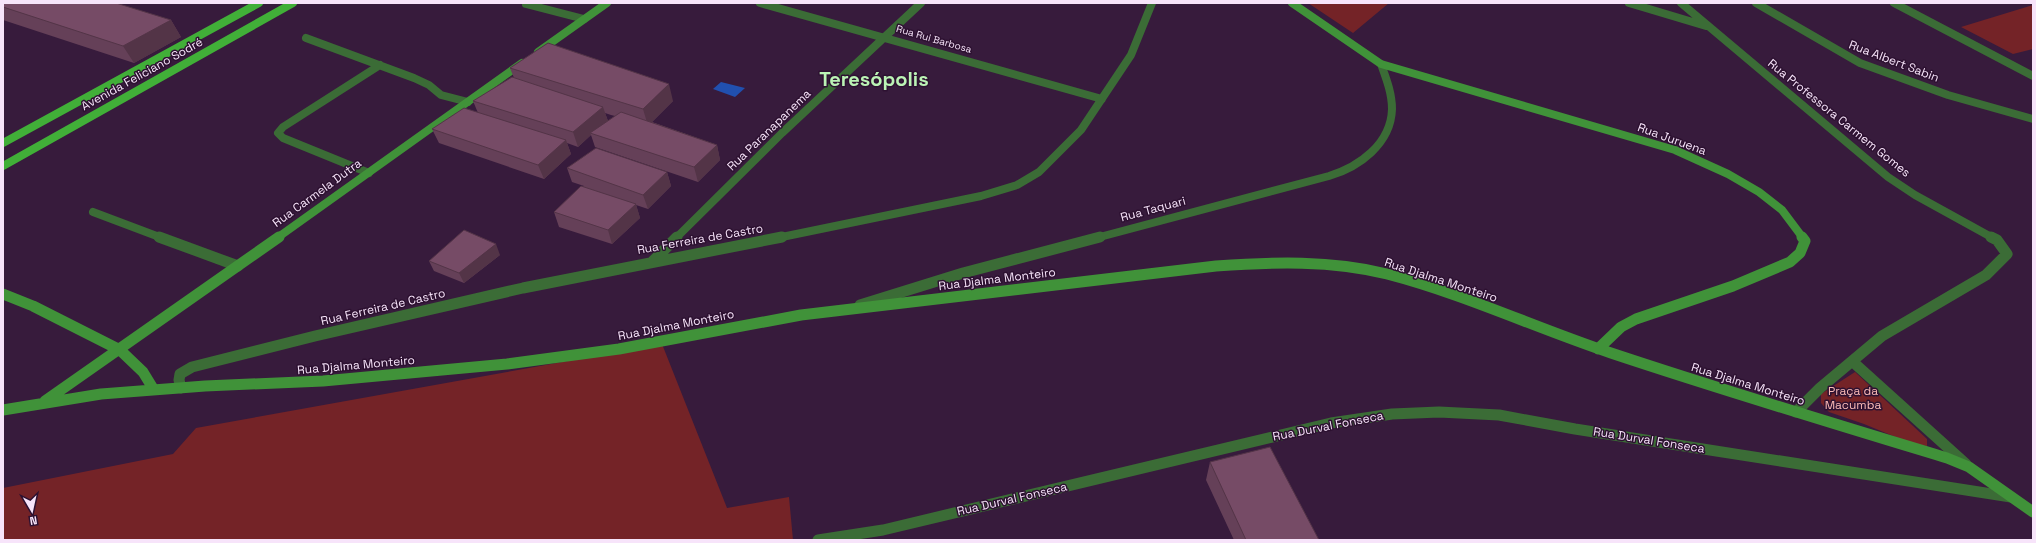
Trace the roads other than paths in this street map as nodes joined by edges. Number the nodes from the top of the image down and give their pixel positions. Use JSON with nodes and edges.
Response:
{"nodes":[{"id":1,"x":259,"y":3,"type":"edge"},
{"id":2,"x":293,"y":3,"type":"edge"},
{"id":3,"x":606,"y":3,"type":"edge"},
{"id":4,"x":760,"y":3,"type":"edge"},
{"id":5,"x":921,"y":3,"type":"edge"},
{"id":6,"x":1152,"y":3,"type":"edge"},
{"id":7,"x":1292,"y":3,"type":"edge"},
{"id":8,"x":1629,"y":3,"type":"edge"},
{"id":9,"x":1681,"y":3,"type":"edge"},
{"id":10,"x":1756,"y":3,"type":"edge"},
{"id":11,"x":1894,"y":3,"type":"edge"},
{"id":12,"x":526,"y":4,"type":"dead end"},
{"id":13,"x":584,"y":19,"type":"junction"},
{"id":14,"x":1711,"y":28,"type":"junction"},
{"id":15,"x":885,"y":37,"type":"junction"},
{"id":16,"x":306,"y":38,"type":"dead end"},
{"id":17,"x":168,"y":54,"type":"junction"},
{"id":18,"x":188,"y":61,"type":"junction"},
{"id":19,"x":1381,"y":64,"type":"junction"},
{"id":20,"x":380,"y":65,"type":"junction"},
{"id":21,"x":2033,"y":76,"type":"edge"},
{"id":22,"x":1102,"y":99,"type":"junction"},
{"id":23,"x":468,"y":102,"type":"junction"},
{"id":24,"x":2033,"y":120,"type":"edge"},
{"id":25,"x":3,"y":143,"type":"edge"},
{"id":26,"x":3,"y":166,"type":"edge"},
{"id":27,"x":369,"y":172,"type":"junction"},
{"id":28,"x":93,"y":212,"type":"dead end"},
{"id":29,"x":653,"y":261,"type":"junction"},
{"id":30,"x":238,"y":266,"type":"junction"},
{"id":31,"x":3,"y":294,"type":"edge"},
{"id":32,"x":846,"y":310,"type":"junction"},
{"id":33,"x":1598,"y":349,"type":"junction"},
{"id":34,"x":120,"y":350,"type":"junction"},
{"id":35,"x":1853,"y":362,"type":"junction"},
{"id":36,"x":181,"y":388,"type":"junction"},
{"id":37,"x":154,"y":390,"type":"junction"},
{"id":38,"x":42,"y":403,"type":"junction"},
{"id":39,"x":3,"y":410,"type":"edge"},
{"id":40,"x":1796,"y":412,"type":"junction"},
{"id":41,"x":1969,"y":467,"type":"junction"},
{"id":42,"x":2011,"y":496,"type":"junction"},
{"id":43,"x":2033,"y":512,"type":"edge"},
{"id":44,"x":818,"y":540,"type":"edge"}],
"edges":[{"from":1,"to":17,"type":"main road","name":"Avenida Feliciano Sodré"},
{"from":2,"to":18,"type":"main road","name":"Avenida Feliciano Sodré"},
{"from":3,"to":13,"type":"main road","name":"Rua Carmela Dutra"},
{"from":4,"to":15,"type":"street","name":"Rua Rui Barbosa"},
{"from":5,"to":15,"type":"street","name":"Rua Paranapanema"},
{"from":6,"to":22,"type":"street","name":"Rua Ferreira de Castro"},
{"from":7,"to":19,"type":"main road","name":"Rua Juruena"},
{"from":8,"to":14,"type":"street"},
{"from":9,"to":14,"type":"street","name":"Rua Professora Carmem Gomes"},
{"from":10,"to":24,"type":"street","name":"Rua Albert Sabin"},
{"from":11,"to":21,"type":"street"},
{"from":12,"to":13,"type":"street"},
{"from":13,"to":23,"type":"main road","name":"Rua Carmela Dutra"},
{"from":14,"to":35,"type":"street","name":"Rua Professora Carmem Gomes"},
{"from":15,"to":22,"type":"street","name":"Rua Rui Barbosa"},
{"from":15,"to":29,"type":"street","name":"Rua Paranapanema"},
{"from":16,"to":20,"type":"street"},
{"from":17,"to":18,"type":"main road"},
{"from":17,"to":25,"type":"main road","name":"Avenida Feliciano Sodré"},
{"from":18,"to":26,"type":"main road","name":"Avenida Feliciano Sodré"},
{"from":19,"to":32,"type":"street","name":"Rua Taquari"},
{"from":19,"to":33,"type":"main road","name":"Rua Juruena"},
{"from":20,"to":23,"type":"street"},
{"from":20,"to":27,"type":"street"},
{"from":22,"to":29,"type":"street","name":"Rua Ferreira de Castro"},
{"from":23,"to":27,"type":"main road","name":"Rua Carmela Dutra"},
{"from":27,"to":30,"type":"main road","name":"Rua Carmela Dutra"},
{"from":28,"to":30,"type":"street"},
{"from":29,"to":36,"type":"street","name":"Rua Ferreira de Castro"},
{"from":30,"to":34,"type":"main road","name":"Rua Carmela Dutra"},
{"from":31,"to":34,"type":"main road"},
{"from":32,"to":33,"type":"main road","name":"Rua Djalma Monteiro"},
{"from":32,"to":36,"type":"main road","name":"Rua Djalma Monteiro"},
{"from":33,"to":40,"type":"main road","name":"Rua Djalma Monteiro"},
{"from":34,"to":37,"type":"main road"},
{"from":34,"to":38,"type":"main road","name":"Rua Carmela Dutra"},
{"from":35,"to":40,"type":"street","name":"Rua Professora Carmem Gomes"},
{"from":35,"to":41,"type":"street"},
{"from":36,"to":37,"type":"main road","name":"Rua Djalma Monteiro"},
{"from":37,"to":38,"type":"main road","name":"Rua Djalma Monteiro"},
{"from":38,"to":39,"type":"main road","name":"Rua Djalma Monteiro"},
{"from":40,"to":41,"type":"main road","name":"Rua Djalma Monteiro"},
{"from":41,"to":42,"type":"main road","name":"Rua Djalma Monteiro"},
{"from":42,"to":43,"type":"main road","name":"Rua Djalma Monteiro"},
{"from":42,"to":44,"type":"street","name":"Rua Durval Fonseca"}]}
